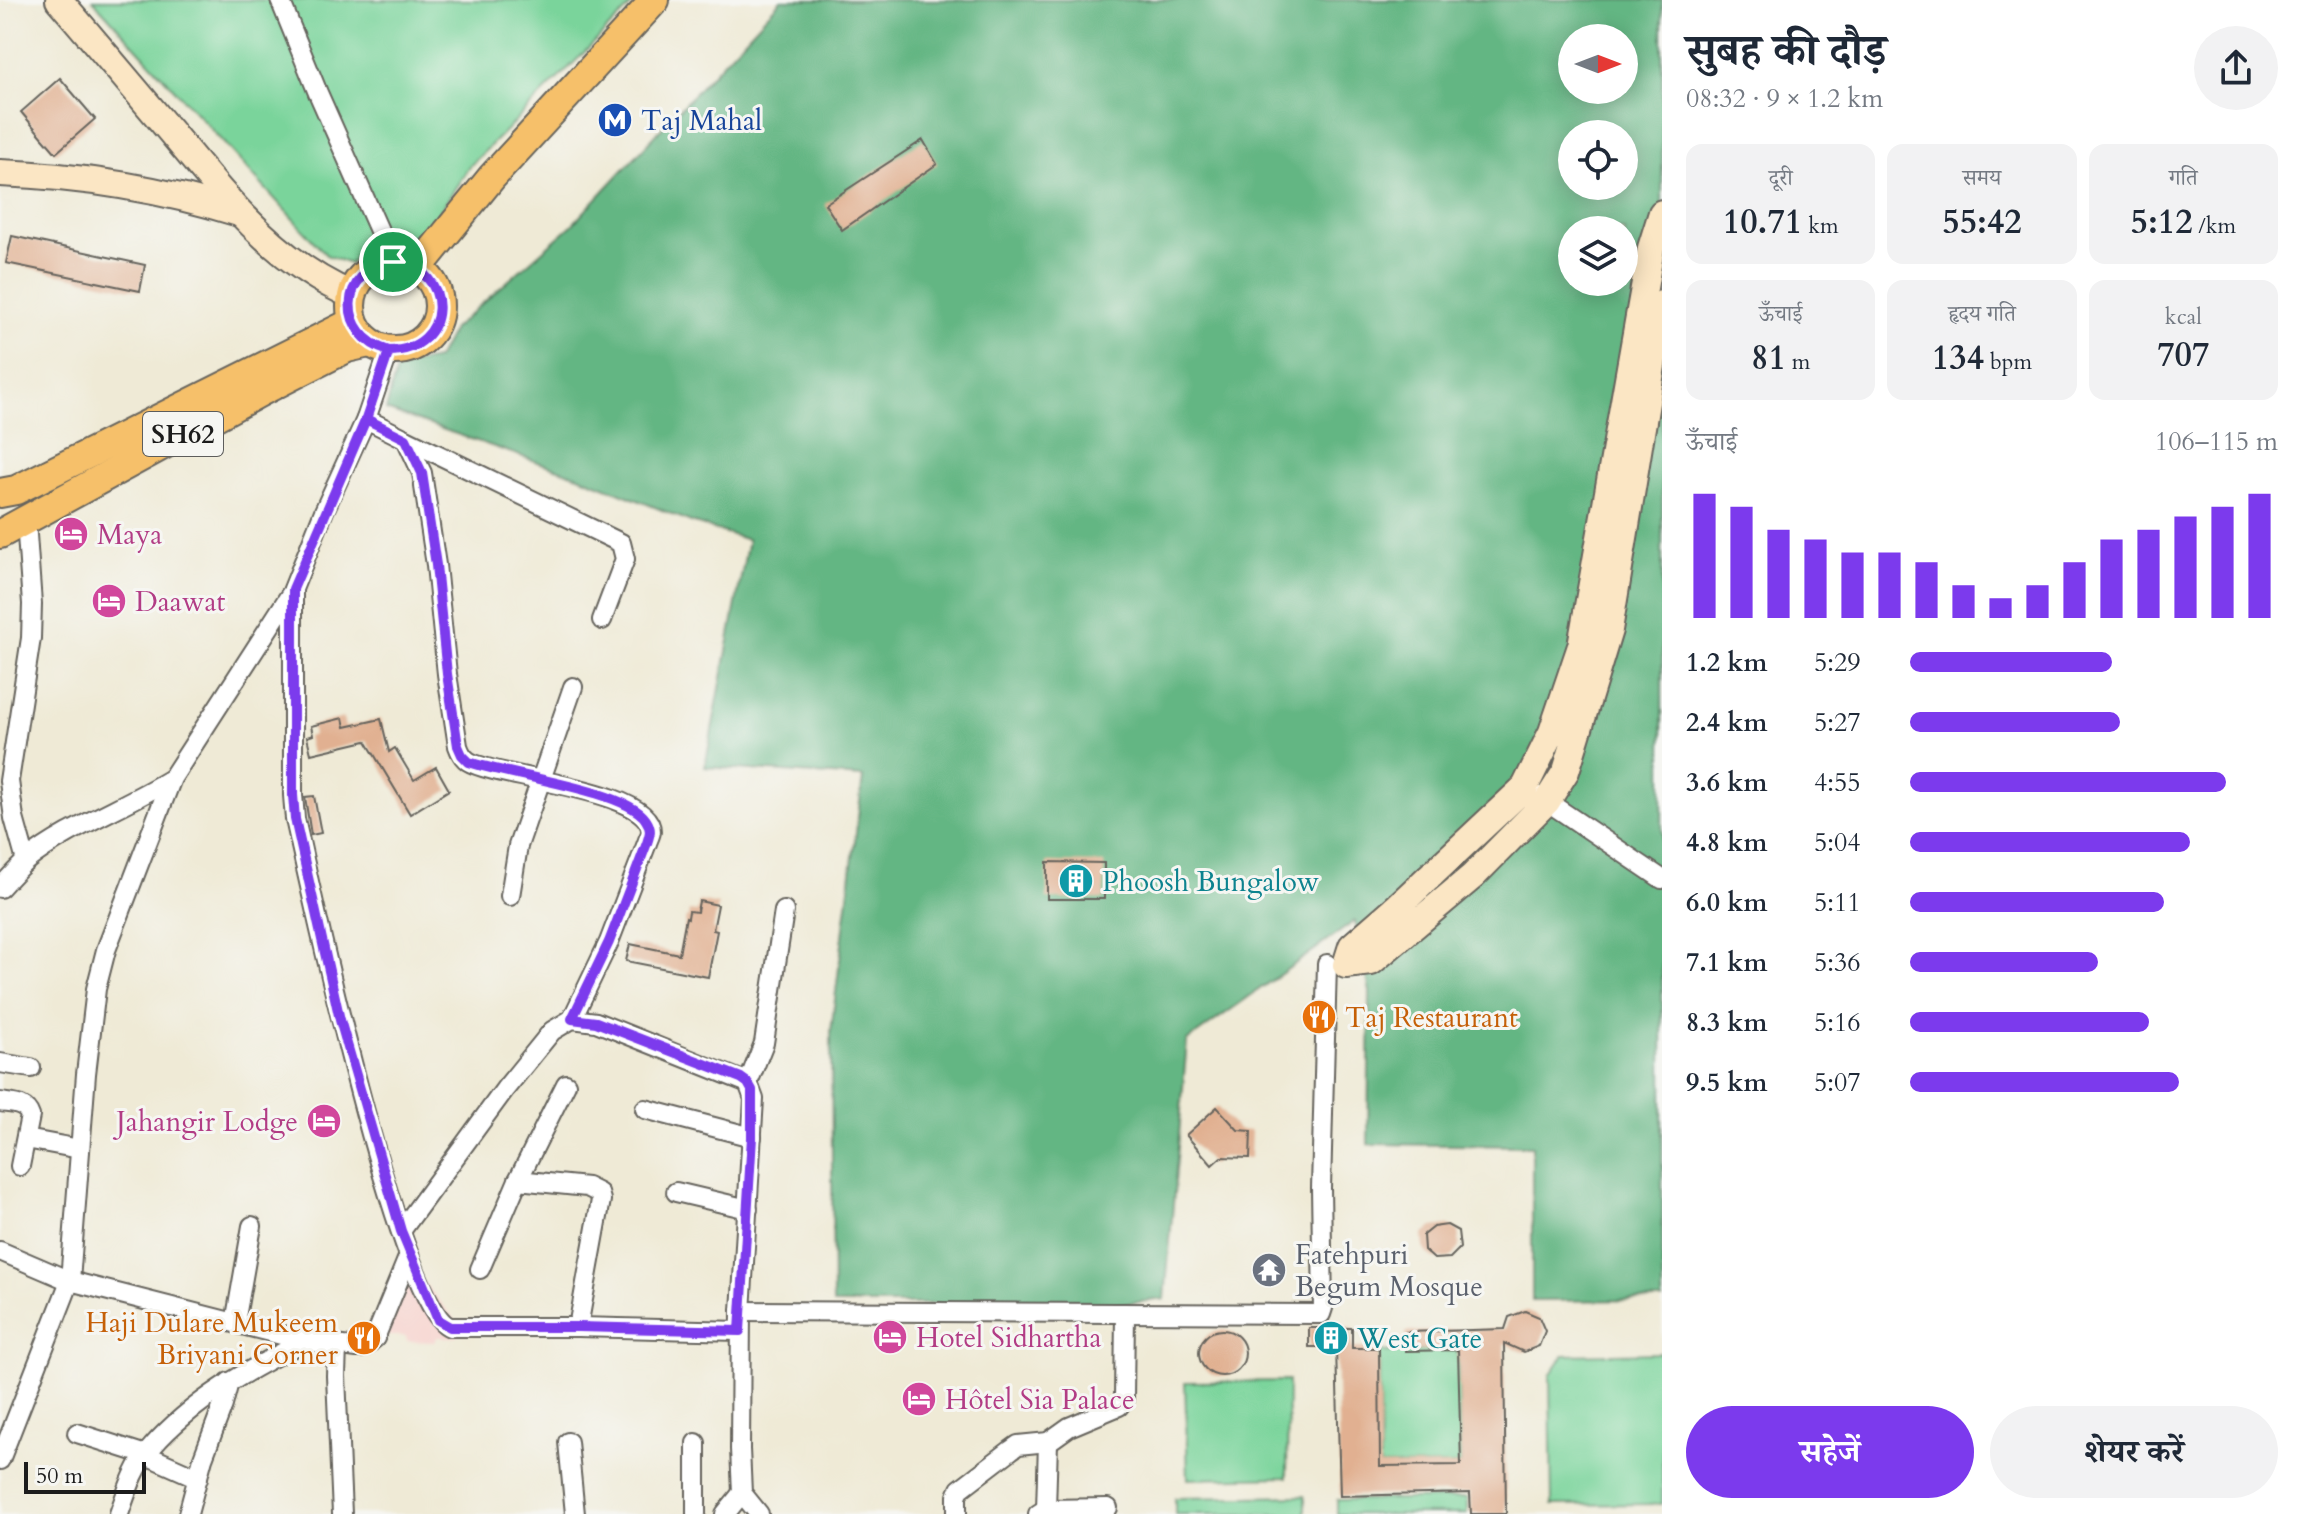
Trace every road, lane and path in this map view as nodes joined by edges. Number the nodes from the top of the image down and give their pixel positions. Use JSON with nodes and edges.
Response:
{"nodes":[{"id":1,"x":59,"y":0,"type":"edge"},
{"id":2,"x":280,"y":0,"type":"edge"},
{"id":3,"x":655,"y":0,"type":"edge"},
{"id":4,"x":0,"y":173,"type":"edge"},
{"id":5,"x":239,"y":213,"type":"junction"},
{"id":6,"x":1662,"y":213,"type":"edge"},
{"id":7,"x":406,"y":265,"type":"junction"},
{"id":8,"x":1662,"y":304,"type":"edge"},
{"id":9,"x":366,"y":328,"type":"junction"},
{"id":10,"x":366,"y":419,"type":"junction"},
{"id":11,"x":406,"y":439,"type":"junction"},
{"id":12,"x":0,"y":493,"type":"edge"},
{"id":13,"x":26,"y":521,"type":"junction"},
{"id":14,"x":0,"y":534,"type":"edge"},
{"id":15,"x":293,"y":589,"type":"junction"},
{"id":16,"x":602,"y":620,"type":"dead end"},
{"id":17,"x":573,"y":687,"type":"dead end"},
{"id":18,"x":172,"y":778,"type":"junction"},
{"id":19,"x":540,"y":778,"type":"junction"},
{"id":20,"x":1525,"y":787,"type":"junction"},
{"id":21,"x":1547,"y":801,"type":"junction"},
{"id":22,"x":26,"y":861,"type":"junction"},
{"id":23,"x":1662,"y":879,"type":"edge"},
{"id":24,"x":0,"y":888,"type":"edge"},
{"id":25,"x":510,"y":896,"type":"dead end"},
{"id":26,"x":784,"y":911,"type":"dead end"},
{"id":27,"x":1327,"y":964,"type":"dead end"},
{"id":28,"x":572,"y":1019,"type":"junction"},
{"id":29,"x":0,"y":1063,"type":"edge"},
{"id":30,"x":31,"y":1068,"type":"dead end"},
{"id":31,"x":748,"y":1083,"type":"junction"},
{"id":32,"x":566,"y":1084,"type":"dead end"},
{"id":33,"x":0,"y":1102,"type":"edge"},
{"id":34,"x":645,"y":1109,"type":"dead end"},
{"id":35,"x":752,"y":1137,"type":"junction"},
{"id":36,"x":26,"y":1139,"type":"junction"},
{"id":37,"x":80,"y":1149,"type":"junction"},
{"id":38,"x":20,"y":1166,"type":"dead end"},
{"id":39,"x":518,"y":1180,"type":"junction"},
{"id":40,"x":676,"y":1192,"type":"dead end"},
{"id":41,"x":748,"y":1209,"type":"junction"},
{"id":42,"x":252,"y":1226,"type":"dead end"},
{"id":43,"x":401,"y":1231,"type":"junction"},
{"id":44,"x":0,"y":1251,"type":"edge"},
{"id":45,"x":409,"y":1255,"type":"junction"},
{"id":46,"x":480,"y":1269,"type":"dead end"},
{"id":47,"x":70,"y":1281,"type":"junction"},
{"id":48,"x":741,"y":1311,"type":"junction"},
{"id":49,"x":1125,"y":1313,"type":"junction"},
{"id":50,"x":235,"y":1323,"type":"junction"},
{"id":51,"x":578,"y":1327,"type":"junction"},
{"id":52,"x":740,"y":1331,"type":"junction"},
{"id":53,"x":305,"y":1341,"type":"junction"},
{"id":54,"x":337,"y":1346,"type":"junction"},
{"id":55,"x":229,"y":1382,"type":"junction"},
{"id":56,"x":77,"y":1433,"type":"dead end"},
{"id":57,"x":568,"y":1442,"type":"dead end"},
{"id":58,"x":1048,"y":1442,"type":"junction"},
{"id":59,"x":696,"y":1443,"type":"dead end"},
{"id":60,"x":146,"y":1455,"type":"junction"},
{"id":61,"x":0,"y":1460,"type":"edge"},
{"id":62,"x":198,"y":1478,"type":"junction"},
{"id":63,"x":742,"y":1493,"type":"junction"},
{"id":64,"x":1108,"y":1508,"type":"dead end"},
{"id":65,"x":1042,"y":1511,"type":"edge"},
{"id":66,"x":119,"y":1514,"type":"edge"},
{"id":67,"x":188,"y":1514,"type":"edge"},
{"id":68,"x":342,"y":1514,"type":"edge"},
{"id":69,"x":575,"y":1514,"type":"edge"},
{"id":70,"x":696,"y":1514,"type":"edge"},
{"id":71,"x":725,"y":1514,"type":"edge"},
{"id":72,"x":759,"y":1514,"type":"edge"},
{"id":73,"x":957,"y":1514,"type":"edge"}],
"edges":[{"from":1,"to":5,"type":"street"},
{"from":2,"to":7,"type":"street"},
{"from":3,"to":7,"type":"main road","number":"SH62"},
{"from":4,"to":5,"type":"street"},
{"from":5,"to":9,"type":"street"},
{"from":6,"to":20,"type":"street"},
{"from":7,"to":9,"type":"main road","number":"SH62"},
{"from":7,"to":9,"type":"main road","number":"SH62"},
{"from":8,"to":21,"type":"street"},
{"from":9,"to":10,"type":"street"},
{"from":9,"to":12,"type":"main road","number":"SH62"},
{"from":9,"to":13,"type":"main road","number":"SH62"},
{"from":10,"to":11,"type":"street"},
{"from":10,"to":15,"type":"street"},
{"from":11,"to":16,"type":"street"},
{"from":11,"to":19,"type":"street"},
{"from":13,"to":14,"type":"main road","number":"SH62"},
{"from":13,"to":22,"type":"street"},
{"from":15,"to":18,"type":"street"},
{"from":15,"to":43,"type":"street"},
{"from":17,"to":19,"type":"street"},
{"from":18,"to":22,"type":"street"},
{"from":18,"to":37,"type":"street"},
{"from":19,"to":25,"type":"street"},
{"from":19,"to":28,"type":"street"},
{"from":20,"to":21,"type":"street"},
{"from":20,"to":21,"type":"street"},
{"from":21,"to":23,"type":"street"},
{"from":22,"to":24,"type":"street"},
{"from":26,"to":31,"type":"street"},
{"from":27,"to":49,"type":"street"},
{"from":28,"to":31,"type":"street"},
{"from":28,"to":43,"type":"street"},
{"from":29,"to":30,"type":"street"},
{"from":31,"to":35,"type":"street"},
{"from":32,"to":39,"type":"street"},
{"from":33,"to":36,"type":"street"},
{"from":34,"to":35,"type":"street"},
{"from":35,"to":41,"type":"street"},
{"from":36,"to":37,"type":"street"},
{"from":36,"to":38,"type":"street"},
{"from":37,"to":47,"type":"street"},
{"from":39,"to":46,"type":"street"},
{"from":39,"to":51,"type":"street"},
{"from":40,"to":41,"type":"street"},
{"from":41,"to":48,"type":"street"},
{"from":42,"to":50,"type":"street"},
{"from":43,"to":45,"type":"street"},
{"from":44,"to":47,"type":"street"},
{"from":45,"to":51,"type":"street"},
{"from":45,"to":54,"type":"street"},
{"from":47,"to":50,"type":"street"},
{"from":47,"to":61,"type":"street"},
{"from":48,"to":49,"type":"street"},
{"from":48,"to":52,"type":"street"},
{"from":49,"to":58,"type":"street"},
{"from":50,"to":53,"type":"street"},
{"from":51,"to":52,"type":"street"},
{"from":52,"to":63,"type":"street"},
{"from":53,"to":54,"type":"street"},
{"from":53,"to":55,"type":"street"},
{"from":54,"to":68,"type":"street"},
{"from":55,"to":60,"type":"street"},
{"from":55,"to":62,"type":"street"},
{"from":56,"to":60,"type":"street"},
{"from":57,"to":69,"type":"street"},
{"from":58,"to":65,"type":"street"},
{"from":58,"to":73,"type":"street"},
{"from":59,"to":70,"type":"street"},
{"from":60,"to":62,"type":"street"},
{"from":60,"to":66,"type":"street"},
{"from":62,"to":67,"type":"street"},
{"from":63,"to":71,"type":"street"},
{"from":63,"to":72,"type":"street"},
{"from":64,"to":65,"type":"street"}]}
